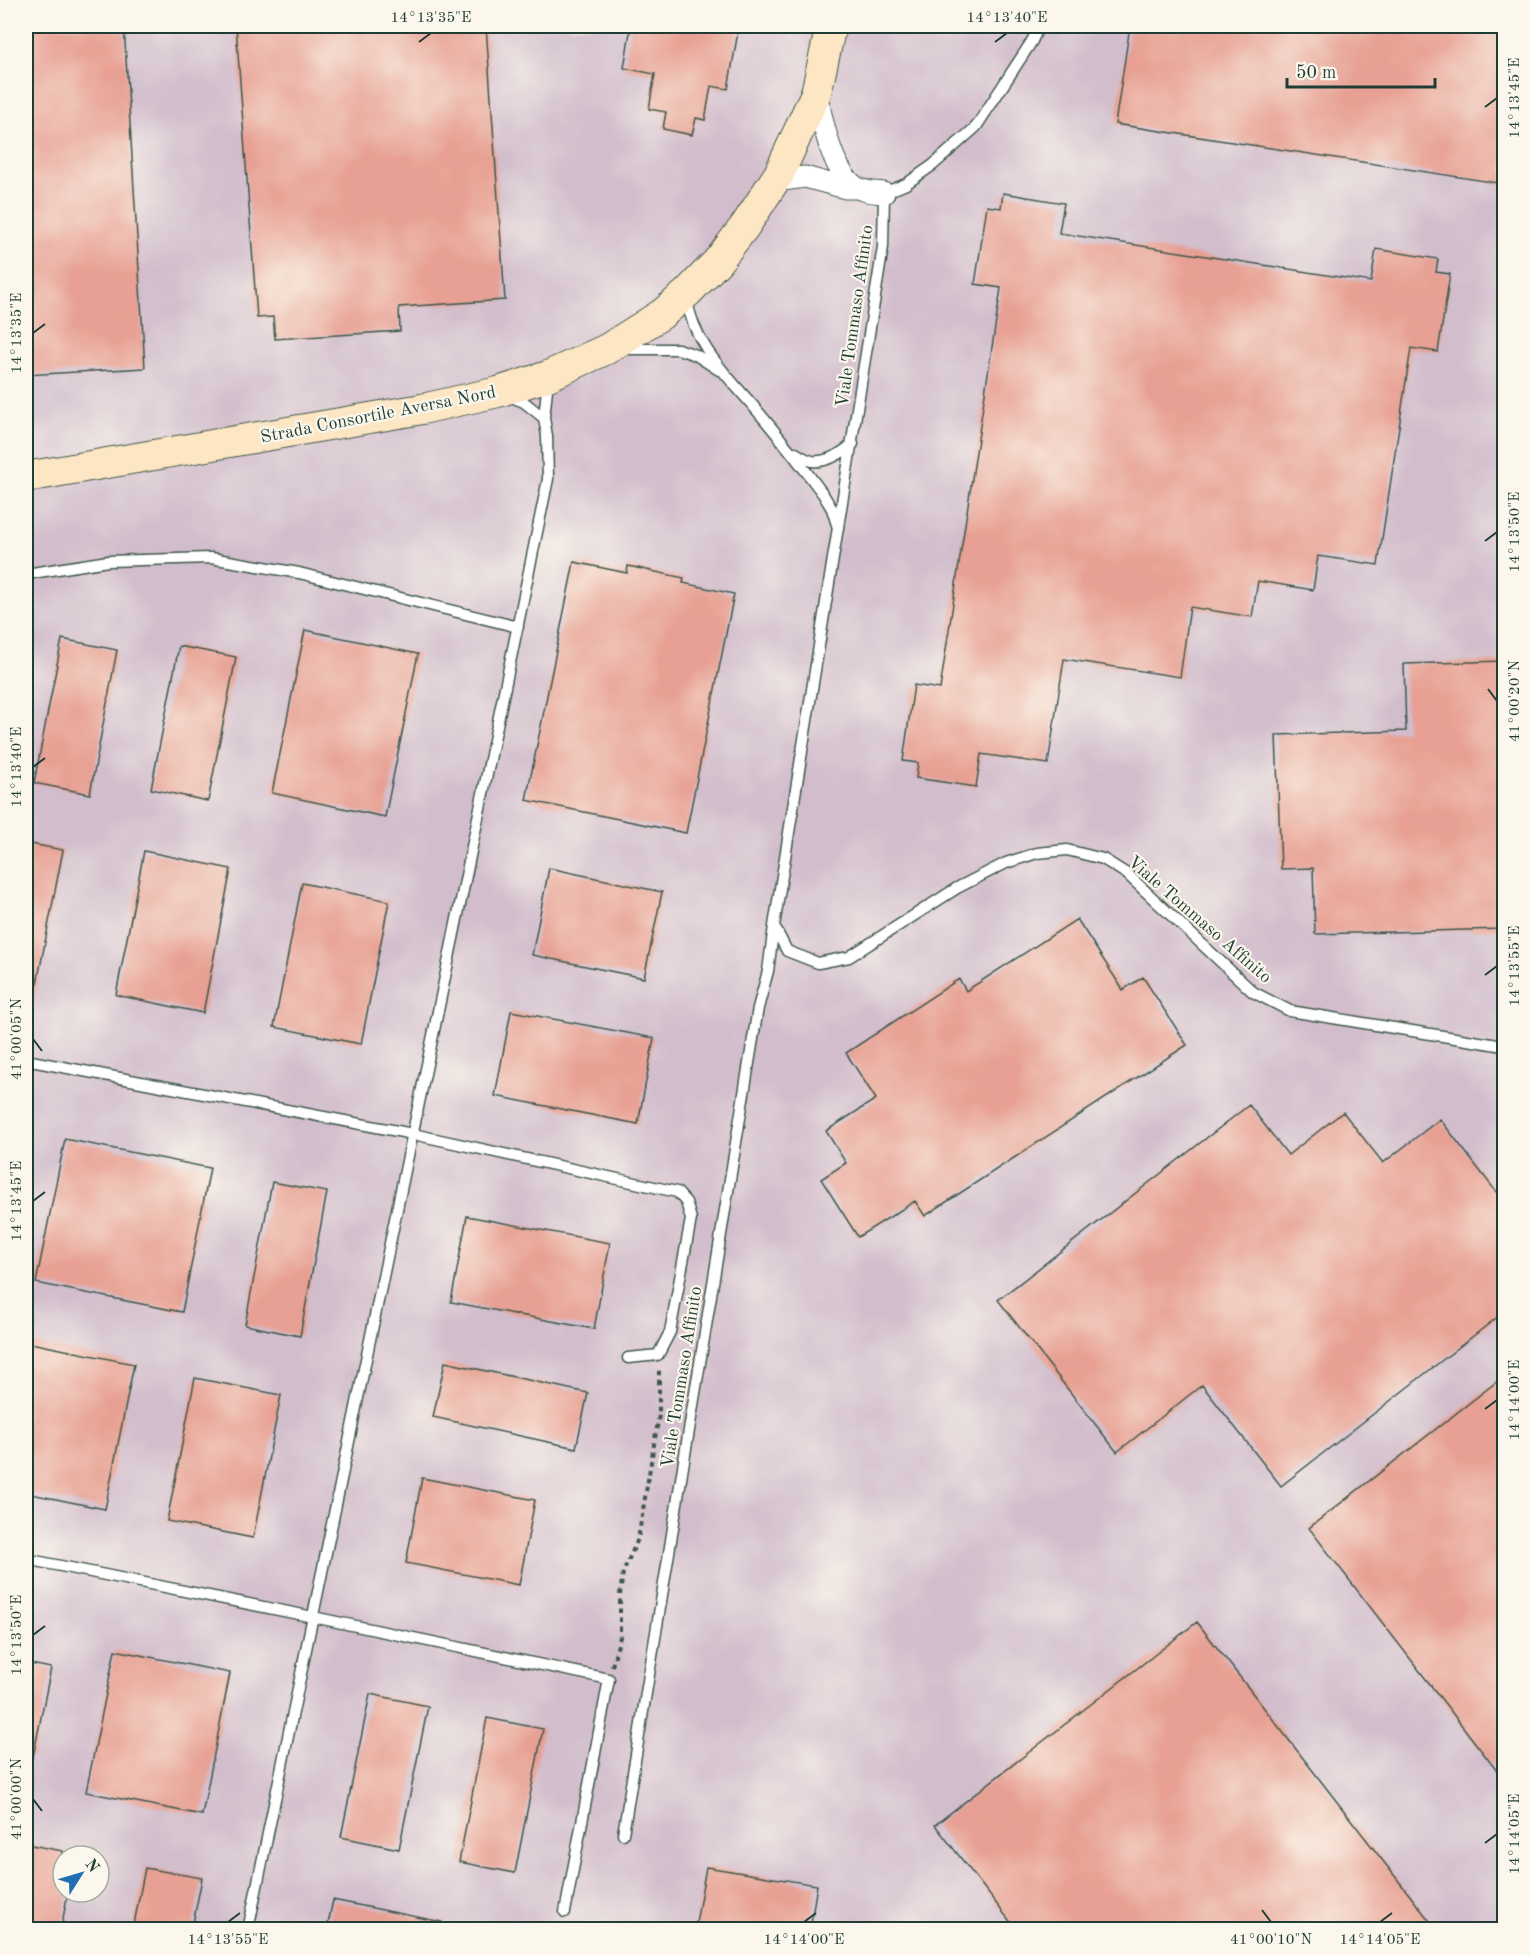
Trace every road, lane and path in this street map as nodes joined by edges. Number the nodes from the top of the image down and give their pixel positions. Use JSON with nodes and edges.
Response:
{"nodes":[{"id":1,"x":831,"y":26,"type":"edge"},
{"id":2,"x":1039,"y":26,"type":"edge"},
{"id":3,"x":816,"y":93,"type":"junction"},
{"id":4,"x":775,"y":181,"type":"junction"},
{"id":5,"x":857,"y":188,"type":"junction"},
{"id":6,"x":884,"y":193,"type":"junction"},
{"id":7,"x":687,"y":293,"type":"junction"},
{"id":8,"x":607,"y":349,"type":"junction"},
{"id":9,"x":548,"y":376,"type":"junction"},
{"id":10,"x":727,"y":376,"type":"junction"},
{"id":11,"x":498,"y":392,"type":"junction"},
{"id":12,"x":544,"y":418,"type":"junction"},
{"id":13,"x":853,"y":444,"type":"junction"},
{"id":14,"x":791,"y":451,"type":"junction"},
{"id":15,"x":26,"y":477,"type":"edge"},
{"id":16,"x":839,"y":531,"type":"junction"},
{"id":17,"x":26,"y":574,"type":"edge"},
{"id":18,"x":518,"y":627,"type":"junction"},
{"id":19,"x":774,"y":926,"type":"junction"},
{"id":20,"x":1504,"y":1047,"type":"edge"},
{"id":21,"x":26,"y":1060,"type":"edge"},
{"id":22,"x":413,"y":1134,"type":"junction"},
{"id":23,"x":658,"y":1355,"type":"junction"},
{"id":24,"x":628,"y":1358,"type":"dead end"},
{"id":25,"x":26,"y":1559,"type":"edge"},
{"id":26,"x":313,"y":1617,"type":"junction"},
{"id":27,"x":609,"y":1679,"type":"junction"},
{"id":28,"x":623,"y":1834,"type":"dead end"},
{"id":29,"x":565,"y":1912,"type":"dead end"},
{"id":30,"x":248,"y":1929,"type":"edge"}],
"edges":[{"from":1,"to":3,"type":"street","name":"Strada Consortile Aversa Nord"},
{"from":2,"to":6,"type":"lane"},
{"from":3,"to":4,"type":"street","name":"Strada Consortile Aversa Nord"},
{"from":3,"to":5,"type":"street"},
{"from":4,"to":5,"type":"street"},
{"from":4,"to":7,"type":"street","name":"Strada Consortile Aversa Nord"},
{"from":5,"to":6,"type":"street"},
{"from":6,"to":13,"type":"lane","name":"Viale Tommaso Affinito"},
{"from":7,"to":8,"type":"street","name":"Strada Consortile Aversa Nord"},
{"from":7,"to":10,"type":"lane","name":"Viale Tommaso Affinito"},
{"from":8,"to":9,"type":"street","name":"Strada Consortile Aversa Nord"},
{"from":8,"to":10,"type":"lane","name":"Viale Tommaso Affinito"},
{"from":9,"to":11,"type":"street","name":"Strada Consortile Aversa Nord"},
{"from":9,"to":12,"type":"lane"},
{"from":10,"to":14,"type":"lane","name":"Viale Tommaso Affinito"},
{"from":11,"to":12,"type":"lane"},
{"from":11,"to":15,"type":"street","name":"Strada Consortile Aversa Nord"},
{"from":12,"to":18,"type":"lane"},
{"from":13,"to":14,"type":"lane"},
{"from":13,"to":16,"type":"lane","name":"Viale Tommaso Affinito"},
{"from":14,"to":16,"type":"lane","name":"Viale Tommaso Affinito"},
{"from":16,"to":19,"type":"lane","name":"Viale Tommaso Affinito"},
{"from":17,"to":18,"type":"lane"},
{"from":18,"to":22,"type":"lane"},
{"from":19,"to":20,"type":"lane","name":"Viale Tommaso Affinito"},
{"from":19,"to":28,"type":"lane","name":"Viale Tommaso Affinito"},
{"from":21,"to":22,"type":"lane"},
{"from":22,"to":23,"type":"lane"},
{"from":22,"to":26,"type":"lane"},
{"from":23,"to":24,"type":"lane"},
{"from":23,"to":27,"type":"path"},
{"from":25,"to":26,"type":"lane"},
{"from":26,"to":27,"type":"lane"},
{"from":26,"to":30,"type":"lane"},
{"from":27,"to":29,"type":"lane"}]}
